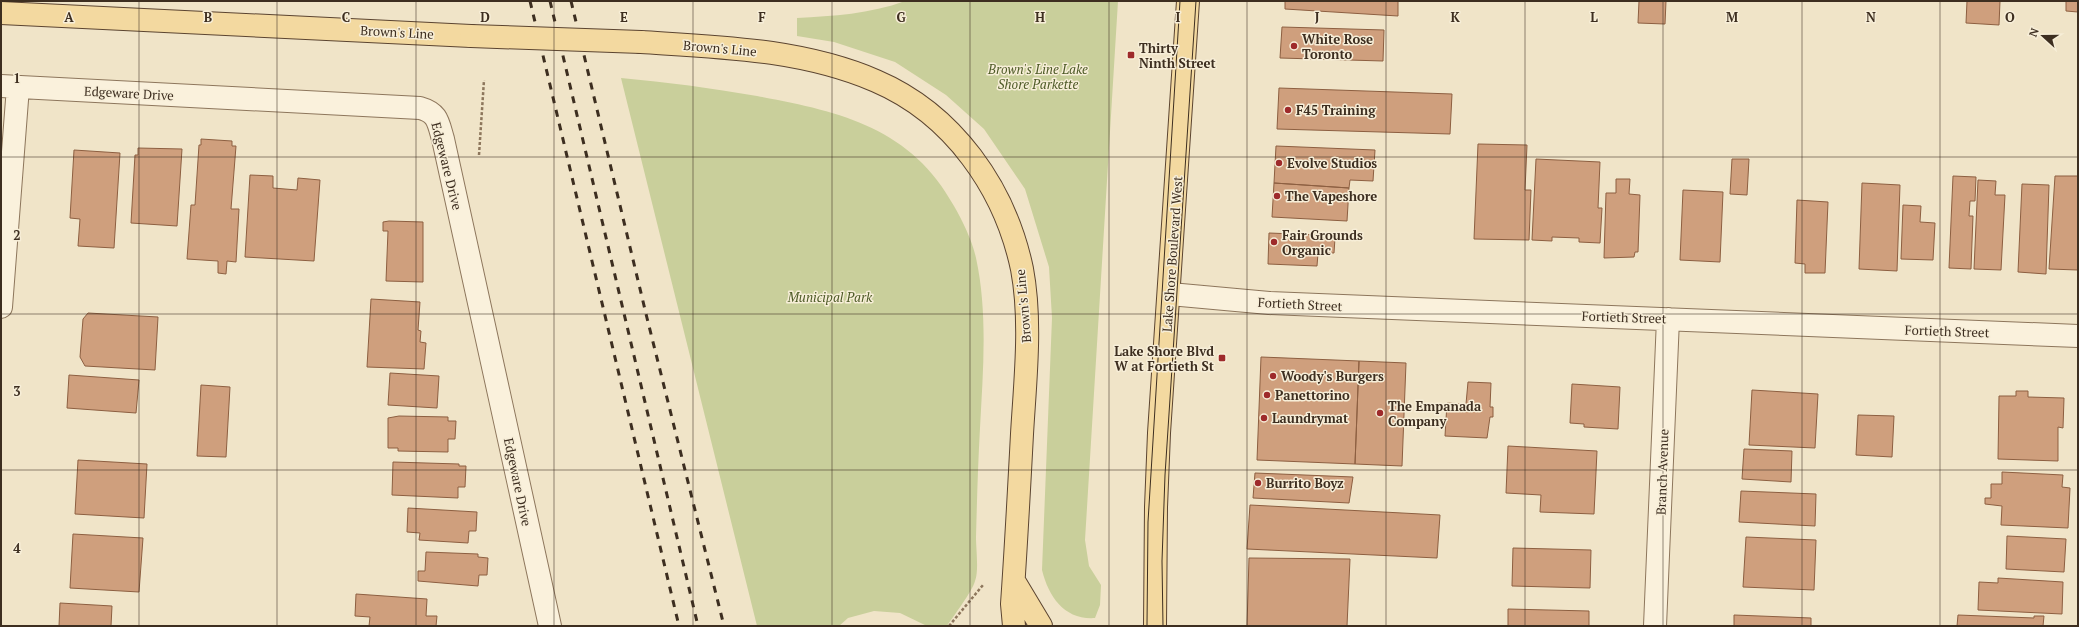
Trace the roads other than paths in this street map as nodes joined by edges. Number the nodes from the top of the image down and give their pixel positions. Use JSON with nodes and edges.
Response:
{"nodes":[{"id":1,"x":1188,"y":1,"type":"edge"},
{"id":2,"x":1,"y":13,"type":"edge"},
{"id":3,"x":9,"y":86,"type":"edge"},
{"id":4,"x":1170,"y":294,"type":"junction"},
{"id":5,"x":1,"y":307,"type":"edge"},
{"id":6,"x":1668,"y":319,"type":"junction"},
{"id":7,"x":2078,"y":336,"type":"edge"},
{"id":8,"x":1014,"y":581,"type":"junction"},
{"id":9,"x":550,"y":626,"type":"edge"},
{"id":10,"x":1014,"y":626,"type":"edge"},
{"id":11,"x":1041,"y":626,"type":"edge"},
{"id":12,"x":1155,"y":626,"type":"edge"},
{"id":13,"x":1655,"y":626,"type":"edge"}],
"edges":[{"from":1,"to":4,"type":"main road","name":"Lake Shore Boulevard West"},
{"from":2,"to":8,"type":"main road","name":"Brown's Line","bridge":true},
{"from":3,"to":5,"type":"street"},
{"from":3,"to":9,"type":"street","name":"Edgeware Drive"},
{"from":4,"to":6,"type":"street","name":"Fortieth Street"},
{"from":4,"to":12,"type":"main road","name":"Lake Shore Boulevard West"},
{"from":6,"to":7,"type":"street","name":"Fortieth Street"},
{"from":6,"to":13,"type":"street","name":"Branch Avenue"},
{"from":8,"to":10,"type":"main road","name":"Brown's Line"},
{"from":8,"to":11,"type":"main road"}]}
